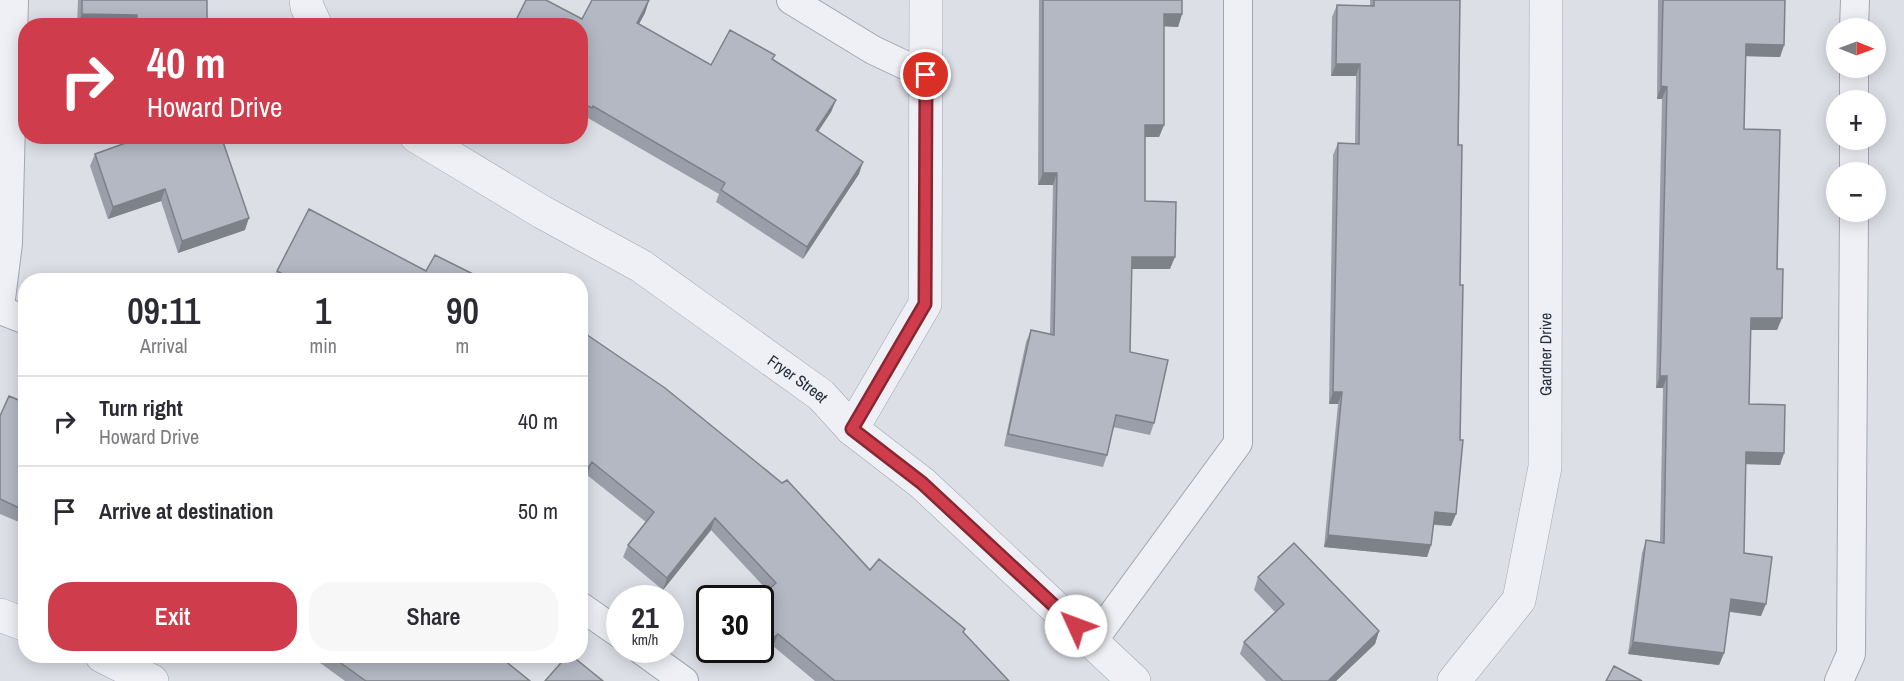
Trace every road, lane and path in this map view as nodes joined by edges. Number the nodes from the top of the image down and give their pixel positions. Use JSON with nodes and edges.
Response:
{"nodes":[{"id":1,"x":14,"y":0,"type":"edge"},
{"id":2,"x":306,"y":0,"type":"edge"},
{"id":3,"x":791,"y":0,"type":"edge"},
{"id":4,"x":926,"y":0,"type":"edge"},
{"id":5,"x":1238,"y":0,"type":"edge"},
{"id":6,"x":1546,"y":0,"type":"edge"},
{"id":7,"x":1855,"y":0,"type":"edge"},
{"id":8,"x":312,"y":18,"type":"edge"},
{"id":9,"x":1854,"y":18,"type":"edge"},
{"id":10,"x":926,"y":75,"type":"junction"},
{"id":11,"x":429,"y":144,"type":"edge"},
{"id":12,"x":1854,"y":222,"type":"edge"},
{"id":13,"x":0,"y":308,"type":"edge"},
{"id":14,"x":18,"y":316,"type":"edge"},
{"id":15,"x":852,"y":429,"type":"junction"},
{"id":16,"x":588,"y":612,"type":"edge"},
{"id":17,"x":0,"y":615,"type":"edge"},
{"id":18,"x":18,"y":622,"type":"edge"},
{"id":19,"x":606,"y":624,"type":"edge"},
{"id":20,"x":1093,"y":641,"type":"junction"},
{"id":21,"x":116,"y":663,"type":"edge"},
{"id":22,"x":659,"y":663,"type":"edge"},
{"id":23,"x":152,"y":681,"type":"edge"},
{"id":24,"x":684,"y":681,"type":"edge"},
{"id":25,"x":1134,"y":681,"type":"edge"},
{"id":26,"x":1454,"y":681,"type":"edge"},
{"id":27,"x":1839,"y":681,"type":"edge"}],
"edges":[{"from":1,"to":13,"type":"lane"},
{"from":2,"to":8,"type":"street"},
{"from":3,"to":10,"type":"lane"},
{"from":4,"to":10,"type":"street"},
{"from":5,"to":20,"type":"lane"},
{"from":6,"to":26,"type":"street","name":"Gardner Drive"},
{"from":7,"to":9,"type":"lane"},
{"from":10,"to":15,"type":"street"},
{"from":11,"to":15,"type":"street","name":"Fryer Street"},
{"from":12,"to":27,"type":"lane"},
{"from":13,"to":14,"type":"lane"},
{"from":15,"to":20,"type":"street","name":"Fryer Street"},
{"from":16,"to":19,"type":"lane"},
{"from":17,"to":18,"type":"street"},
{"from":20,"to":25,"type":"street","name":"Fryer Street"},
{"from":21,"to":23,"type":"street"},
{"from":22,"to":24,"type":"lane"}]}
